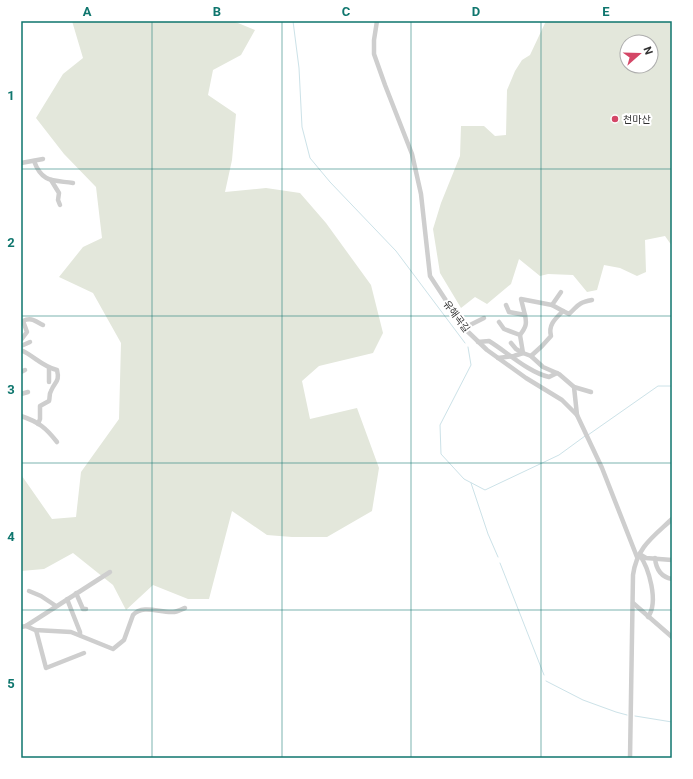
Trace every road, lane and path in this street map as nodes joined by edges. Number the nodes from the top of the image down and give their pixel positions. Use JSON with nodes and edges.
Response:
{"nodes":[{"id":1,"x":376,"y":21,"type":"edge"},
{"id":2,"x":43,"y":159,"type":"dead end"},
{"id":3,"x":34,"y":161,"type":"junction"},
{"id":4,"x":21,"y":163,"type":"edge"},
{"id":5,"x":50,"y":180,"type":"junction"},
{"id":6,"x":73,"y":183,"type":"dead end"},
{"id":7,"x":60,"y":205,"type":"dead end"},
{"id":8,"x":561,"y":292,"type":"dead end"},
{"id":9,"x":592,"y":300,"type":"dead end"},
{"id":10,"x":552,"y":304,"type":"junction"},
{"id":11,"x":506,"y":305,"type":"dead end"},
{"id":12,"x":563,"y":311,"type":"junction"},
{"id":13,"x":524,"y":315,"type":"junction"},
{"id":14,"x":484,"y":318,"type":"dead end"},
{"id":15,"x":499,"y":322,"type":"dead end"},
{"id":16,"x":43,"y":325,"type":"dead end"},
{"id":17,"x":464,"y":328,"type":"junction"},
{"id":18,"x":520,"y":334,"type":"junction"},
{"id":19,"x":21,"y":340,"type":"edge"},
{"id":20,"x":30,"y":342,"type":"dead end"},
{"id":21,"x":478,"y":342,"type":"junction"},
{"id":22,"x":511,"y":343,"type":"dead end"},
{"id":23,"x":21,"y":346,"type":"edge"},
{"id":24,"x":21,"y":350,"type":"edge"},
{"id":25,"x":523,"y":353,"type":"junction"},
{"id":26,"x":510,"y":356,"type":"junction"},
{"id":27,"x":531,"y":356,"type":"junction"},
{"id":28,"x":498,"y":358,"type":"junction"},
{"id":29,"x":48,"y":368,"type":"junction"},
{"id":30,"x":557,"y":373,"type":"junction"},
{"id":31,"x":49,"y":382,"type":"dead end"},
{"id":32,"x":574,"y":387,"type":"junction"},
{"id":33,"x":28,"y":392,"type":"dead end"},
{"id":34,"x":591,"y":392,"type":"dead end"},
{"id":35,"x":21,"y":394,"type":"edge"},
{"id":36,"x":577,"y":415,"type":"junction"},
{"id":37,"x":21,"y":416,"type":"edge"},
{"id":38,"x":38,"y":424,"type":"junction"},
{"id":39,"x":57,"y":442,"type":"dead end"},
{"id":40,"x":672,"y":519,"type":"edge"},
{"id":41,"x":638,"y":556,"type":"junction"},
{"id":42,"x":655,"y":558,"type":"junction"},
{"id":43,"x":672,"y":560,"type":"edge"},
{"id":44,"x":110,"y":572,"type":"dead end"},
{"id":45,"x":672,"y":579,"type":"edge"},
{"id":46,"x":30,"y":591,"type":"dead end"},
{"id":47,"x":76,"y":593,"type":"junction"},
{"id":48,"x":67,"y":599,"type":"junction"},
{"id":49,"x":633,"y":603,"type":"junction"},
{"id":50,"x":56,"y":606,"type":"junction"},
{"id":51,"x":185,"y":608,"type":"dead end"},
{"id":52,"x":86,"y":609,"type":"dead end"},
{"id":53,"x":648,"y":617,"type":"junction"},
{"id":54,"x":24,"y":626,"type":"edge"},
{"id":55,"x":36,"y":630,"type":"junction"},
{"id":56,"x":80,"y":635,"type":"junction"},
{"id":57,"x":672,"y":638,"type":"edge"},
{"id":58,"x":84,"y":653,"type":"dead end"},
{"id":59,"x":630,"y":758,"type":"edge"}],
"edges":[{"from":1,"to":17,"type":"street","name":"유해곡길"},
{"from":2,"to":3,"type":"street"},
{"from":3,"to":4,"type":"street"},
{"from":3,"to":5,"type":"street"},
{"from":5,"to":6,"type":"street"},
{"from":5,"to":7,"type":"street"},
{"from":8,"to":10,"type":"street"},
{"from":9,"to":12,"type":"street"},
{"from":10,"to":12,"type":"street"},
{"from":10,"to":13,"type":"street"},
{"from":11,"to":13,"type":"street"},
{"from":12,"to":27,"type":"street"},
{"from":13,"to":18,"type":"street"},
{"from":14,"to":17,"type":"street"},
{"from":15,"to":18,"type":"street"},
{"from":16,"to":19,"type":"street"},
{"from":17,"to":21,"type":"street","name":"유해곡길"},
{"from":18,"to":25,"type":"street"},
{"from":20,"to":23,"type":"street"},
{"from":21,"to":26,"type":"street"},
{"from":21,"to":28,"type":"street","name":"유해곡길"},
{"from":22,"to":25,"type":"street"},
{"from":24,"to":29,"type":"street"},
{"from":25,"to":26,"type":"street"},
{"from":25,"to":27,"type":"street"},
{"from":26,"to":28,"type":"street"},
{"from":26,"to":30,"type":"street"},
{"from":27,"to":30,"type":"street"},
{"from":28,"to":36,"type":"street","name":"유해곡길"},
{"from":29,"to":31,"type":"street"},
{"from":29,"to":38,"type":"street"},
{"from":30,"to":32,"type":"street"},
{"from":32,"to":34,"type":"street"},
{"from":32,"to":36,"type":"street"},
{"from":33,"to":35,"type":"street"},
{"from":36,"to":41,"type":"street","name":"유해곡길"},
{"from":37,"to":38,"type":"street"},
{"from":38,"to":39,"type":"street"},
{"from":40,"to":41,"type":"street"},
{"from":41,"to":42,"type":"street"},
{"from":41,"to":49,"type":"street"},
{"from":41,"to":53,"type":"street","name":"유해곡길"},
{"from":42,"to":43,"type":"street"},
{"from":42,"to":45,"type":"street"},
{"from":44,"to":47,"type":"street"},
{"from":46,"to":50,"type":"street"},
{"from":47,"to":48,"type":"street"},
{"from":47,"to":52,"type":"street"},
{"from":48,"to":50,"type":"street"},
{"from":48,"to":56,"type":"street"},
{"from":49,"to":53,"type":"street"},
{"from":49,"to":59,"type":"street"},
{"from":50,"to":54,"type":"street"},
{"from":51,"to":56,"type":"street"},
{"from":53,"to":57,"type":"street"},
{"from":54,"to":55,"type":"street"},
{"from":55,"to":56,"type":"street"},
{"from":55,"to":58,"type":"street"}]}
